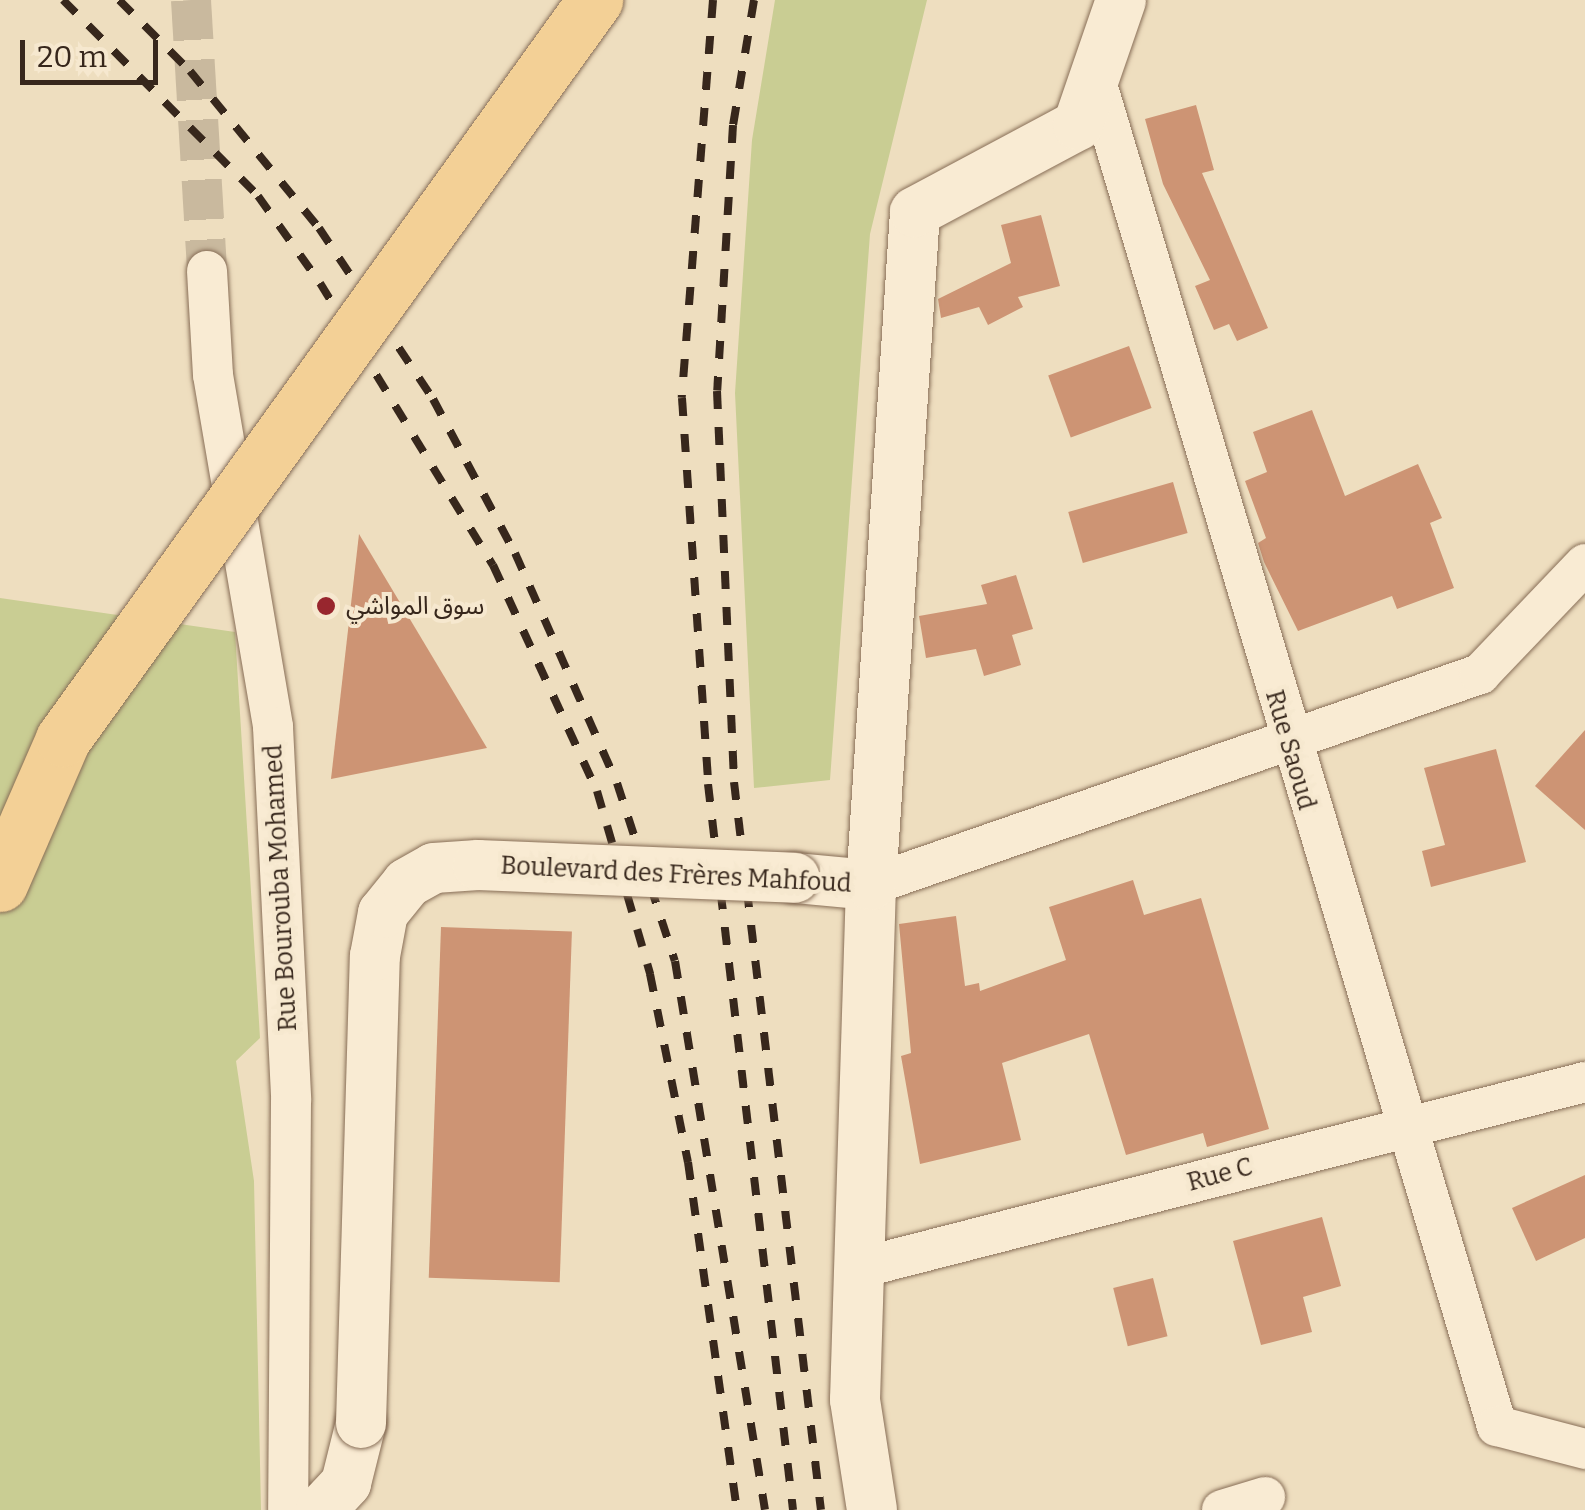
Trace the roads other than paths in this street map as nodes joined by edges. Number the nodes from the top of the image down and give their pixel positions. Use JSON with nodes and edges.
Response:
{"nodes":[{"id":1,"x":596,"y":0,"type":"edge"},
{"id":2,"x":1120,"y":0,"type":"edge"},
{"id":3,"x":1093,"y":71,"type":"junction"},
{"id":4,"x":207,"y":270,"type":"tunnel mouth"},
{"id":5,"x":1585,"y":564,"type":"edge"},
{"id":6,"x":1289,"y":743,"type":"junction"},
{"id":7,"x":0,"y":884,"type":"edge"},
{"id":8,"x":871,"y":885,"type":"junction"},
{"id":9,"x":1585,"y":1082,"type":"edge"},
{"id":10,"x":1405,"y":1127,"type":"junction"},
{"id":11,"x":856,"y":1269,"type":"junction"},
{"id":12,"x":1585,"y":1449,"type":"edge"},
{"id":13,"x":1265,"y":1497,"type":"dead end"},
{"id":14,"x":288,"y":1510,"type":"edge"},
{"id":15,"x":321,"y":1510,"type":"edge"},
{"id":16,"x":872,"y":1510,"type":"edge"},
{"id":17,"x":1222,"y":1510,"type":"edge"}],
"edges":[{"from":1,"to":7,"type":"main road","bridge":true},
{"from":2,"to":3,"type":"street"},
{"from":3,"to":6,"type":"street","name":"Rue Saoud"},
{"from":3,"to":8,"type":"street"},
{"from":4,"to":14,"type":"street","name":"Rue Bourouba Mohamed"},
{"from":5,"to":6,"type":"street"},
{"from":6,"to":8,"type":"street"},
{"from":6,"to":10,"type":"street","name":"Rue Saoud"},
{"from":8,"to":11,"type":"street","name":"Boulevard des Frères Mahfoud"},
{"from":8,"to":15,"type":"street","name":"Boulevard des Frères Mahfoud","bridge":true},
{"from":9,"to":10,"type":"street","name":"Rue C"},
{"from":10,"to":11,"type":"street","name":"Rue C"},
{"from":10,"to":12,"type":"street","name":"Rue Saoud"},
{"from":11,"to":16,"type":"street","name":"Boulevard des Frères Mahfoud"},
{"from":13,"to":17,"type":"street"}]}
